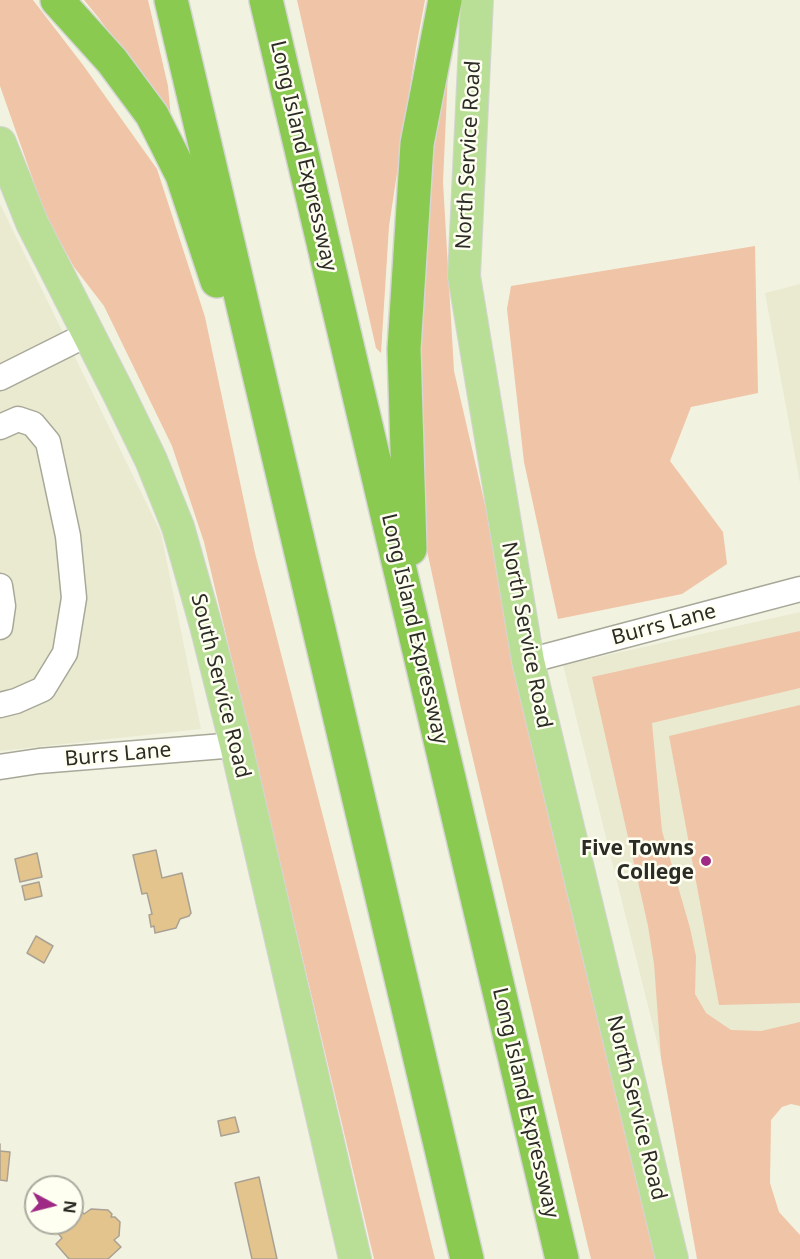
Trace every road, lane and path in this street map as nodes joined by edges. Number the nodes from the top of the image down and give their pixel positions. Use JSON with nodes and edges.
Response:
{"nodes":[{"id":1,"x":57,"y":0,"type":"edge"},
{"id":2,"x":171,"y":0,"type":"edge"},
{"id":3,"x":266,"y":0,"type":"edge"},
{"id":4,"x":445,"y":0,"type":"edge"},
{"id":5,"x":477,"y":0,"type":"edge"},
{"id":6,"x":0,"y":143,"type":"edge"},
{"id":7,"x":88,"y":334,"type":"junction"},
{"id":8,"x":0,"y":378,"type":"edge"},
{"id":9,"x":0,"y":427,"type":"edge"},
{"id":10,"x":0,"y":586,"type":"edge"},
{"id":11,"x":800,"y":589,"type":"edge"},
{"id":12,"x":0,"y":627,"type":"edge"},
{"id":13,"x":414,"y":629,"type":"junction"},
{"id":14,"x":324,"y":650,"type":"junction"},
{"id":15,"x":528,"y":661,"type":"junction"},
{"id":16,"x":0,"y":705,"type":"edge"},
{"id":17,"x":236,"y":745,"type":"junction"},
{"id":18,"x":0,"y":767,"type":"edge"},
{"id":19,"x":354,"y":1259,"type":"edge"},
{"id":20,"x":467,"y":1259,"type":"edge"},
{"id":21,"x":562,"y":1259,"type":"edge"},
{"id":22,"x":672,"y":1259,"type":"edge"}],
"edges":[{"from":1,"to":14,"type":"highway"},
{"from":2,"to":14,"type":"highway"},
{"from":3,"to":13,"type":"highway","name":"Long Island Expressway"},
{"from":4,"to":13,"type":"highway"},
{"from":5,"to":15,"type":"main road","name":"North Service Road"},
{"from":6,"to":7,"type":"main road","name":"South Service Road"},
{"from":7,"to":8,"type":"street"},
{"from":7,"to":17,"type":"main road","name":"South Service Road"},
{"from":9,"to":16,"type":"street"},
{"from":10,"to":12,"type":"street"},
{"from":11,"to":15,"type":"street","name":"Burrs Lane"},
{"from":13,"to":21,"type":"highway","name":"Long Island Expressway"},
{"from":14,"to":20,"type":"highway"},
{"from":15,"to":22,"type":"main road","name":"North Service Road"},
{"from":17,"to":18,"type":"street","name":"Burrs Lane"},
{"from":17,"to":19,"type":"main road","name":"South Service Road"}]}
